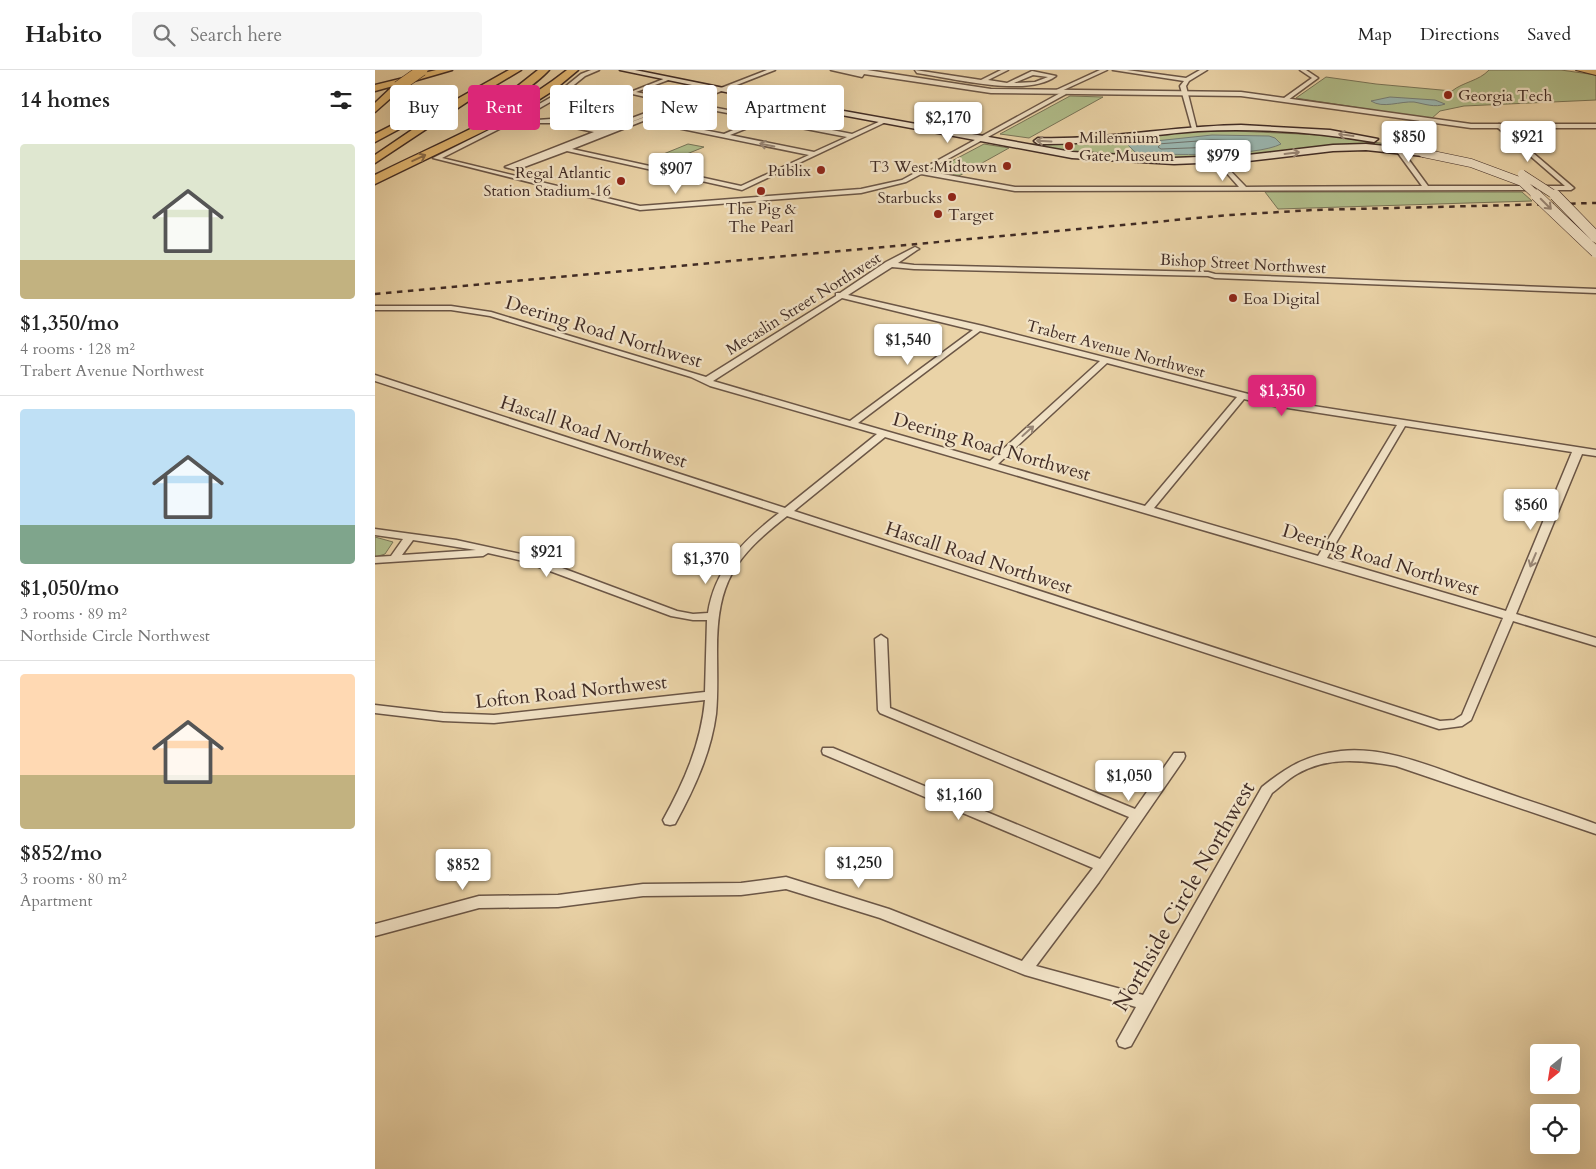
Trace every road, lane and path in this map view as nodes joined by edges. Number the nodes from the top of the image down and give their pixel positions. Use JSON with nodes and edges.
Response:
{"nodes":[{"id":1,"x":423,"y":70,"type":"edge"},
{"id":2,"x":432,"y":70,"type":"edge"},
{"id":3,"x":447,"y":70,"type":"edge"},
{"id":4,"x":499,"y":70,"type":"edge"},
{"id":5,"x":516,"y":70,"type":"edge"},
{"id":6,"x":544,"y":70,"type":"edge"},
{"id":7,"x":559,"y":70,"type":"edge"},
{"id":8,"x":573,"y":70,"type":"edge"},
{"id":9,"x":596,"y":70,"type":"edge"},
{"id":10,"x":624,"y":70,"type":"edge"},
{"id":11,"x":641,"y":70,"type":"edge"},
{"id":12,"x":772,"y":70,"type":"edge"},
{"id":13,"x":834,"y":70,"type":"edge"},
{"id":14,"x":854,"y":70,"type":"edge"},
{"id":15,"x":917,"y":70,"type":"edge"},
{"id":16,"x":1005,"y":70,"type":"edge"},
{"id":17,"x":1104,"y":70,"type":"edge"},
{"id":18,"x":1116,"y":70,"type":"edge"},
{"id":19,"x":1204,"y":70,"type":"edge"},
{"id":20,"x":1303,"y":70,"type":"edge"},
{"id":21,"x":1580,"y":70,"type":"edge"},
{"id":22,"x":1596,"y":72,"type":"edge"},
{"id":23,"x":901,"y":78,"type":"junction"},
{"id":24,"x":668,"y":79,"type":"junction"},
{"id":25,"x":1187,"y":80,"type":"junction"},
{"id":26,"x":981,"y":81,"type":"junction"},
{"id":27,"x":1008,"y":84,"type":"junction"},
{"id":28,"x":1078,"y":84,"type":"junction"},
{"id":29,"x":524,"y":85,"type":"edge"},
{"id":30,"x":652,"y":85,"type":"edge"},
{"id":31,"x":732,"y":85,"type":"edge"},
{"id":32,"x":375,"y":86,"type":"edge"},
{"id":33,"x":727,"y":86,"type":"edge"},
{"id":34,"x":727,"y":87,"type":"edge"},
{"id":35,"x":643,"y":88,"type":"edge"},
{"id":36,"x":965,"y":89,"type":"junction"},
{"id":37,"x":720,"y":90,"type":"junction"},
{"id":38,"x":717,"y":91,"type":"edge"},
{"id":39,"x":727,"y":91,"type":"edge"},
{"id":40,"x":458,"y":92,"type":"edge"},
{"id":41,"x":1053,"y":92,"type":"junction"},
{"id":42,"x":1064,"y":93,"type":"junction"},
{"id":43,"x":1086,"y":94,"type":"junction"},
{"id":44,"x":1187,"y":94,"type":"junction"},
{"id":45,"x":643,"y":95,"type":"edge"},
{"id":46,"x":1028,"y":95,"type":"junction"},
{"id":47,"x":1286,"y":99,"type":"junction"},
{"id":48,"x":1047,"y":103,"type":"junction"},
{"id":49,"x":375,"y":109,"type":"edge"},
{"id":50,"x":844,"y":109,"type":"edge"},
{"id":51,"x":844,"y":113,"type":"edge"},
{"id":52,"x":641,"y":119,"type":"joint"},
{"id":53,"x":1422,"y":120,"type":"junction"},
{"id":54,"x":885,"y":121,"type":"junction"},
{"id":55,"x":1499,"y":126,"type":"junction"},
{"id":56,"x":1596,"y":126,"type":"edge"},
{"id":57,"x":727,"y":129,"type":"edge"},
{"id":58,"x":1195,"y":129,"type":"junction"},
{"id":59,"x":391,"y":130,"type":"edge"},
{"id":60,"x":738,"y":130,"type":"edge"},
{"id":61,"x":824,"y":130,"type":"edge"},
{"id":62,"x":602,"y":133,"type":"junction"},
{"id":63,"x":714,"y":134,"type":"junction"},
{"id":64,"x":724,"y":136,"type":"junction"},
{"id":65,"x":853,"y":136,"type":"junction"},
{"id":66,"x":985,"y":137,"type":"junction"},
{"id":67,"x":375,"y":139,"type":"edge"},
{"id":68,"x":1399,"y":146,"type":"junction"},
{"id":69,"x":564,"y":148,"type":"junction"},
{"id":70,"x":1426,"y":150,"type":"junction"},
{"id":71,"x":815,"y":154,"type":"junction"},
{"id":72,"x":1218,"y":160,"type":"junction"},
{"id":73,"x":375,"y":161,"type":"edge"},
{"id":74,"x":920,"y":172,"type":"junction"},
{"id":75,"x":375,"y":180,"type":"edge"},
{"id":76,"x":742,"y":188,"type":"junction"},
{"id":77,"x":1245,"y":189,"type":"junction"},
{"id":78,"x":1427,"y":189,"type":"junction"},
{"id":79,"x":742,"y":200,"type":"junction"},
{"id":80,"x":1596,"y":237,"type":"edge"},
{"id":81,"x":915,"y":249,"type":"dead end"},
{"id":82,"x":1596,"y":252,"type":"edge"},
{"id":83,"x":889,"y":264,"type":"junction"},
{"id":84,"x":1596,"y":291,"type":"edge"},
{"id":85,"x":839,"y":295,"type":"junction"},
{"id":86,"x":375,"y":308,"type":"edge"},
{"id":87,"x":980,"y":328,"type":"junction"},
{"id":88,"x":1106,"y":360,"type":"junction"},
{"id":89,"x":375,"y":378,"type":"edge"},
{"id":90,"x":706,"y":381,"type":"junction"},
{"id":91,"x":1242,"y":396,"type":"junction"},
{"id":92,"x":851,"y":424,"type":"junction"},
{"id":93,"x":1403,"y":424,"type":"junction"},
{"id":94,"x":884,"y":433,"type":"junction"},
{"id":95,"x":1577,"y":450,"type":"junction"},
{"id":96,"x":1596,"y":452,"type":"edge"},
{"id":97,"x":992,"y":464,"type":"junction"},
{"id":98,"x":1148,"y":509,"type":"junction"},
{"id":99,"x":786,"y":512,"type":"junction"},
{"id":100,"x":375,"y":532,"type":"edge"},
{"id":101,"x":410,"y":537,"type":"junction"},
{"id":102,"x":498,"y":552,"type":"junction"},
{"id":103,"x":375,"y":560,"type":"edge"},
{"id":104,"x":393,"y":560,"type":"junction"},
{"id":105,"x":1321,"y":560,"type":"junction"},
{"id":106,"x":713,"y":616,"type":"junction"},
{"id":107,"x":1509,"y":616,"type":"junction"},
{"id":108,"x":881,"y":639,"type":"dead end"},
{"id":109,"x":1596,"y":642,"type":"edge"},
{"id":110,"x":711,"y":695,"type":"junction"},
{"id":111,"x":375,"y":709,"type":"edge"},
{"id":112,"x":828,"y":751,"type":"dead end"},
{"id":113,"x":1179,"y":756,"type":"dead end"},
{"id":114,"x":1137,"y":815,"type":"junction"},
{"id":115,"x":670,"y":820,"type":"dead end"},
{"id":116,"x":1596,"y":829,"type":"edge"},
{"id":117,"x":1102,"y":866,"type":"junction"},
{"id":118,"x":375,"y":930,"type":"edge"},
{"id":119,"x":1025,"y":969,"type":"junction"},
{"id":120,"x":1146,"y":1003,"type":"junction"},
{"id":121,"x":1125,"y":1041,"type":"dead end"}],
"edges":[{"from":1,"to":49,"type":"highway","bridge":true},
{"from":2,"to":32,"type":"highway"},
{"from":3,"to":32,"type":"highway"},
{"from":4,"to":40,"type":"highway"},
{"from":5,"to":73,"type":"highway"},
{"from":6,"to":29,"type":"highway"},
{"from":7,"to":73,"type":"highway"},
{"from":75,"to":8,"type":"highway","one_way":true},
{"from":9,"to":79,"type":"street"},
{"from":10,"to":24,"type":"main road"},
{"from":11,"to":33,"type":"main road"},
{"from":12,"to":31,"type":"street"},
{"from":13,"to":46,"type":"street"},
{"from":14,"to":23,"type":"street"},
{"from":15,"to":23,"type":"street"},
{"from":15,"to":26,"type":"street"},
{"from":16,"to":26,"type":"street"},
{"from":17,"to":28,"type":"street"},
{"from":18,"to":25,"type":"street"},
{"from":19,"to":25,"type":"street"},
{"from":20,"to":47,"type":"street"},
{"from":21,"to":22,"type":"main road"},
{"from":23,"to":36,"type":"street"},
{"from":24,"to":30,"type":"street"},
{"from":24,"to":37,"type":"main road"},
{"from":25,"to":44,"type":"street"},
{"from":26,"to":27,"type":"street"},
{"from":26,"to":36,"type":"street"},
{"from":27,"to":27,"type":"street"},
{"from":28,"to":41,"type":"street"},
{"from":28,"to":43,"type":"street"},
{"from":34,"to":37,"type":"street"},
{"from":35,"to":45,"type":"street"},
{"from":36,"to":41,"type":"street"},
{"from":37,"to":38,"type":"street"},
{"from":37,"to":39,"type":"main road"},
{"from":41,"to":42,"type":"street"},
{"from":42,"to":43,"type":"street"},
{"from":42,"to":46,"type":"street"},
{"from":42,"to":48,"type":"street"},
{"from":43,"to":44,"type":"street"},
{"from":44,"to":47,"type":"street"},
{"from":44,"to":58,"type":"street"},
{"from":46,"to":48,"type":"street"},
{"from":47,"to":53,"type":"street"},
{"from":48,"to":66,"type":"street"},
{"from":50,"to":66,"type":"main road"},
{"from":51,"to":54,"type":"main road"},
{"from":52,"to":62,"type":"street"},
{"from":52,"to":63,"type":"street"},
{"from":53,"to":55,"type":"street"},
{"from":53,"to":68,"type":"street"},
{"from":54,"to":65,"type":"street"},
{"from":54,"to":66,"type":"main road"},
{"from":55,"to":56,"type":"street"},
{"from":55,"to":78,"type":"street"},
{"from":57,"to":63,"type":"street"},
{"from":58,"to":66,"type":"main road","one_way":true},
{"from":68,"to":58,"type":"main road","one_way":true},
{"from":59,"to":67,"type":"highway"},
{"from":60,"to":64,"type":"street"},
{"from":61,"to":65,"type":"street"},
{"from":62,"to":62,"type":"street"},
{"from":62,"to":69,"type":"street"},
{"from":63,"to":64,"type":"street"},
{"from":71,"to":64,"type":"street","one_way":true},
{"from":65,"to":71,"type":"street"},
{"from":66,"to":72,"type":"main road"},
{"from":66,"to":74,"type":"street"},
{"from":68,"to":70,"type":"main road"},
{"from":72,"to":68,"type":"main road","one_way":true},
{"from":68,"to":78,"type":"street"},
{"from":69,"to":69,"type":"street"},
{"from":69,"to":76,"type":"street"},
{"from":70,"to":80,"type":"main road","bridge":true},
{"from":70,"to":82,"type":"main road","one_way":true,"bridge":true},
{"from":71,"to":76,"type":"street"},
{"from":72,"to":77,"type":"street"},
{"from":74,"to":77,"type":"street"},
{"from":74,"to":79,"type":"street"},
{"from":76,"to":79,"type":"street"},
{"from":77,"to":78,"type":"street"},
{"from":81,"to":83,"type":"street","name":"Mecaslin Street Northwest"},
{"from":83,"to":84,"type":"street","name":"Bishop Street Northwest"},
{"from":83,"to":85,"type":"street","name":"Mecaslin Street Northwest"},
{"from":85,"to":87,"type":"street","name":"Trabert Avenue Northwest"},
{"from":85,"to":90,"type":"street","name":"Mecaslin Street Northwest"},
{"from":86,"to":90,"type":"street","name":"Deering Road Northwest"},
{"from":87,"to":88,"type":"street","name":"Trabert Avenue Northwest"},
{"from":87,"to":92,"type":"street"},
{"from":88,"to":91,"type":"street","name":"Trabert Avenue Northwest"},
{"from":97,"to":88,"type":"street","one_way":true},
{"from":89,"to":99,"type":"street","name":"Hascall Road Northwest"},
{"from":90,"to":92,"type":"street","name":"Deering Road Northwest"},
{"from":91,"to":93,"type":"street","name":"Trabert Avenue Northwest"},
{"from":91,"to":98,"type":"street"},
{"from":92,"to":94,"type":"street","name":"Deering Road Northwest"},
{"from":93,"to":95,"type":"street","name":"Trabert Avenue Northwest"},
{"from":93,"to":105,"type":"street"},
{"from":94,"to":97,"type":"street","name":"Deering Road Northwest"},
{"from":94,"to":99,"type":"street"},
{"from":95,"to":96,"type":"street","name":"Trabert Avenue Northwest"},
{"from":95,"to":107,"type":"street","one_way":true},
{"from":97,"to":98,"type":"street","name":"Deering Road Northwest"},
{"from":98,"to":105,"type":"street","name":"Deering Road Northwest"},
{"from":99,"to":106,"type":"street"},
{"from":99,"to":107,"type":"street","name":"Hascall Road Northwest"},
{"from":100,"to":101,"type":"street"},
{"from":101,"to":102,"type":"street"},
{"from":101,"to":104,"type":"street"},
{"from":102,"to":104,"type":"street"},
{"from":102,"to":106,"type":"street"},
{"from":103,"to":104,"type":"street"},
{"from":105,"to":107,"type":"street","name":"Deering Road Northwest"},
{"from":106,"to":110,"type":"street"},
{"from":107,"to":109,"type":"street","name":"Deering Road Northwest"},
{"from":108,"to":114,"type":"street"},
{"from":110,"to":111,"type":"street","name":"Lofton Road Northwest"},
{"from":110,"to":115,"type":"street"},
{"from":112,"to":117,"type":"street"},
{"from":113,"to":114,"type":"street"},
{"from":114,"to":117,"type":"street"},
{"from":116,"to":120,"type":"street","name":"Northside Circle Northwest"},
{"from":117,"to":119,"type":"street"},
{"from":118,"to":119,"type":"street"},
{"from":119,"to":120,"type":"street"},
{"from":120,"to":121,"type":"street","name":"Northside Circle Northwest"}]}
